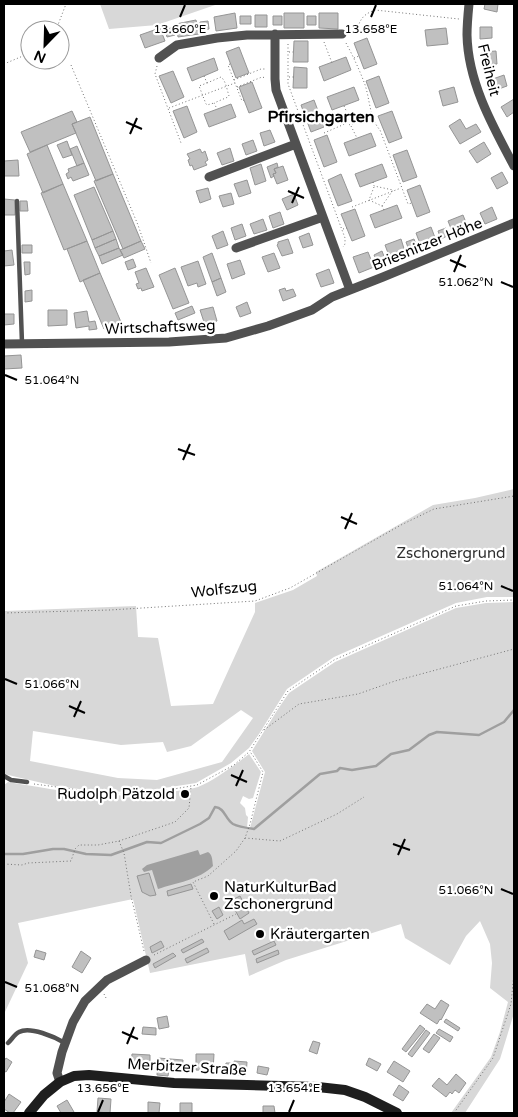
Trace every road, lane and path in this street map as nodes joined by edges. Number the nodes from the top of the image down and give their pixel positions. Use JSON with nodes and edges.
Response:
{"nodes":[{"id":1,"x":66,"y":4,"type":"edge"},
{"id":2,"x":469,"y":4,"type":"edge"},
{"id":3,"x":60,"y":20,"type":"edge"},
{"id":4,"x":468,"y":20,"type":"junction"},
{"id":5,"x":275,"y":34,"type":"junction"},
{"id":6,"x":288,"y":34,"type":"junction"},
{"id":7,"x":322,"y":34,"type":"junction"},
{"id":8,"x":342,"y":34,"type":"junction"},
{"id":9,"x":288,"y":52,"type":"junction"},
{"id":10,"x":293,"y":52,"type":"dead end"},
{"id":11,"x":359,"y":56,"type":"dead end"},
{"id":12,"x":20,"y":57,"type":"edge"},
{"id":13,"x":159,"y":58,"type":"joint"},
{"id":14,"x":354,"y":58,"type":"junction"},
{"id":15,"x":332,"y":63,"type":"dead end"},
{"id":16,"x":4,"y":64,"type":"edge"},
{"id":17,"x":230,"y":64,"type":"dead end"},
{"id":18,"x":71,"y":65,"type":"dead end"},
{"id":19,"x":275,"y":69,"type":"junction"},
{"id":20,"x":204,"y":76,"type":"dead end"},
{"id":21,"x":288,"y":77,"type":"junction"},
{"id":22,"x":294,"y":78,"type":"dead end"},
{"id":23,"x":275,"y":79,"type":"junction"},
{"id":24,"x":234,"y":80,"type":"junction"},
{"id":25,"x":207,"y":83,"type":"junction"},
{"id":26,"x":235,"y":83,"type":"junction"},
{"id":27,"x":226,"y":86,"type":"junction"},
{"id":28,"x":236,"y":87,"type":"junction"},
{"id":29,"x":165,"y":89,"type":"dead end"},
{"id":30,"x":162,"y":91,"type":"junction"},
{"id":31,"x":371,"y":94,"type":"dead end"},
{"id":32,"x":202,"y":95,"type":"junction"},
{"id":33,"x":367,"y":95,"type":"junction"},
{"id":34,"x":244,"y":100,"type":"dead end"},
{"id":35,"x":214,"y":102,"type":"junction"},
{"id":36,"x":344,"y":106,"type":"dead end"},
{"id":37,"x":168,"y":108,"type":"junction"},
{"id":38,"x":217,"y":109,"type":"dead end"},
{"id":39,"x":373,"y":116,"type":"junction"},
{"id":40,"x":306,"y":119,"type":"dead end"},
{"id":41,"x":301,"y":120,"type":"junction"},
{"id":42,"x":347,"y":123,"type":"junction"},
{"id":43,"x":350,"y":125,"type":"junction"},
{"id":44,"x":380,"y":130,"type":"junction"},
{"id":45,"x":384,"y":130,"type":"dead end"},
{"id":46,"x":324,"y":132,"type":"dead end"},
{"id":47,"x":356,"y":138,"type":"dead end"},
{"id":48,"x":181,"y":143,"type":"dead end"},
{"id":49,"x":296,"y":144,"type":"junction"},
{"id":50,"x":319,"y":154,"type":"dead end"},
{"id":51,"x":314,"y":156,"type":"junction"},
{"id":52,"x":514,"y":166,"type":"edge"},
{"id":53,"x":398,"y":168,"type":"dead end"},
{"id":54,"x":395,"y":170,"type":"junction"},
{"id":55,"x":209,"y":177,"type":"dead end"},
{"id":56,"x":372,"y":182,"type":"dead end"},
{"id":57,"x":374,"y":186,"type":"junction"},
{"id":58,"x":401,"y":187,"type":"junction"},
{"id":59,"x":393,"y":190,"type":"junction"},
{"id":60,"x":333,"y":193,"type":"dead end"},
{"id":61,"x":329,"y":195,"type":"junction"},
{"id":62,"x":369,"y":200,"type":"junction"},
{"id":63,"x":17,"y":201,"type":"dead end"},
{"id":64,"x":412,"y":203,"type":"dead end"},
{"id":65,"x":382,"y":206,"type":"junction"},
{"id":66,"x":352,"y":207,"type":"dead end"},
{"id":67,"x":384,"y":210,"type":"dead end"},
{"id":68,"x":323,"y":217,"type":"junction"},
{"id":69,"x":514,"y":223,"type":"edge"},
{"id":70,"x":347,"y":228,"type":"dead end"},
{"id":71,"x":342,"y":230,"type":"junction"},
{"id":72,"x":236,"y":248,"type":"dead end"},
{"id":73,"x":338,"y":257,"type":"junction"},
{"id":74,"x":151,"y":263,"type":"dead end"},
{"id":75,"x":350,"y":290,"type":"junction"},
{"id":76,"x":312,"y":310,"type":"joint"},
{"id":77,"x":4,"y":344,"type":"edge"},
{"id":78,"x":22,"y":344,"type":"junction"},
{"id":79,"x":514,"y":496,"type":"edge"},
{"id":80,"x":514,"y":600,"type":"edge"},
{"id":81,"x":4,"y":612,"type":"edge"},
{"id":82,"x":514,"y":649,"type":"edge"},
{"id":83,"x":263,"y":730,"type":"junction"},
{"id":84,"x":249,"y":752,"type":"junction"},
{"id":85,"x":4,"y":776,"type":"edge"},
{"id":86,"x":27,"y":782,"type":"joint"},
{"id":87,"x":191,"y":786,"type":"junction"},
{"id":88,"x":364,"y":797,"type":"dead end"},
{"id":89,"x":245,"y":838,"type":"junction"},
{"id":90,"x":119,"y":841,"type":"junction"},
{"id":91,"x":4,"y":864,"type":"edge"},
{"id":92,"x":236,"y":914,"type":"dead end"},
{"id":93,"x":214,"y":925,"type":"junction"},
{"id":94,"x":146,"y":960,"type":"junction"},
{"id":95,"x":514,"y":973,"type":"edge"},
{"id":96,"x":8,"y":1043,"type":"dead end"},
{"id":97,"x":65,"y":1043,"type":"junction"},
{"id":98,"x":60,"y":1082,"type":"junction"},
{"id":99,"x":29,"y":1113,"type":"edge"},
{"id":100,"x":397,"y":1113,"type":"edge"},
{"id":101,"x":454,"y":1113,"type":"edge"}],
"edges":[{"from":1,"to":3,"type":"path"},
{"from":2,"to":4,"type":"street","name":"Freiheit"},
{"from":4,"to":8,"type":"path"},
{"from":4,"to":52,"type":"street","name":"Freiheit"},
{"from":5,"to":6,"type":"street"},
{"from":5,"to":13,"type":"street"},
{"from":5,"to":19,"type":"street"},
{"from":6,"to":7,"type":"street"},
{"from":6,"to":9,"type":"path"},
{"from":7,"to":8,"type":"street"},
{"from":7,"to":15,"type":"path"},
{"from":8,"to":14,"type":"path"},
{"from":9,"to":10,"type":"path"},
{"from":9,"to":21,"type":"path"},
{"from":11,"to":14,"type":"path"},
{"from":12,"to":16,"type":"path"},
{"from":13,"to":30,"type":"path"},
{"from":14,"to":33,"type":"path"},
{"from":17,"to":24,"type":"path"},
{"from":18,"to":74,"type":"path"},
{"from":19,"to":23,"type":"street"},
{"from":19,"to":24,"type":"path"},
{"from":20,"to":25,"type":"path"},
{"from":21,"to":22,"type":"path"},
{"from":21,"to":41,"type":"path"},
{"from":23,"to":28,"type":"path"},
{"from":23,"to":49,"type":"street"},
{"from":24,"to":26,"type":"path"},
{"from":25,"to":27,"type":"path"},
{"from":25,"to":32,"type":"path"},
{"from":26,"to":27,"type":"path"},
{"from":26,"to":28,"type":"path"},
{"from":27,"to":32,"type":"path"},
{"from":27,"to":35,"type":"path"},
{"from":28,"to":34,"type":"path"},
{"from":29,"to":30,"type":"path"},
{"from":30,"to":37,"type":"path"},
{"from":31,"to":33,"type":"path"},
{"from":32,"to":35,"type":"path"},
{"from":32,"to":37,"type":"path"},
{"from":33,"to":39,"type":"path"},
{"from":35,"to":38,"type":"path"},
{"from":36,"to":42,"type":"path"},
{"from":37,"to":48,"type":"path"},
{"from":39,"to":43,"type":"path"},
{"from":39,"to":44,"type":"path"},
{"from":40,"to":41,"type":"path"},
{"from":41,"to":51,"type":"path"},
{"from":42,"to":43,"type":"path"},
{"from":42,"to":46,"type":"path"},
{"from":43,"to":47,"type":"path"},
{"from":44,"to":45,"type":"path"},
{"from":44,"to":54,"type":"path"},
{"from":49,"to":55,"type":"street"},
{"from":49,"to":68,"type":"street"},
{"from":50,"to":51,"type":"path"},
{"from":51,"to":61,"type":"path"},
{"from":53,"to":54,"type":"path"},
{"from":54,"to":58,"type":"path"},
{"from":56,"to":57,"type":"path"},
{"from":57,"to":59,"type":"path"},
{"from":57,"to":62,"type":"path"},
{"from":58,"to":59,"type":"path"},
{"from":58,"to":64,"type":"path"},
{"from":59,"to":62,"type":"path"},
{"from":59,"to":65,"type":"path"},
{"from":60,"to":61,"type":"path"},
{"from":61,"to":71,"type":"path"},
{"from":62,"to":65,"type":"path"},
{"from":62,"to":66,"type":"path"},
{"from":63,"to":78,"type":"lane"},
{"from":65,"to":67,"type":"path"},
{"from":68,"to":72,"type":"street"},
{"from":68,"to":73,"type":"street"},
{"from":69,"to":75,"type":"street","name":"Briesnitzer Höhe"},
{"from":70,"to":71,"type":"path"},
{"from":71,"to":73,"type":"path"},
{"from":73,"to":75,"type":"street"},
{"from":75,"to":76,"type":"street","name":"Briesnitzer Höhe"},
{"from":76,"to":78,"type":"street","name":"Wirtschaftsweg"},
{"from":77,"to":78,"type":"street","name":"Wirtschaftsweg"},
{"from":79,"to":81,"type":"path","name":"Wolfszug"},
{"from":80,"to":83,"type":"path"},
{"from":82,"to":83,"type":"path"},
{"from":83,"to":84,"type":"path"},
{"from":84,"to":87,"type":"path"},
{"from":84,"to":89,"type":"path"},
{"from":85,"to":86,"type":"lane"},
{"from":86,"to":87,"type":"path"},
{"from":87,"to":90,"type":"path"},
{"from":88,"to":89,"type":"path"},
{"from":89,"to":93,"type":"path"},
{"from":90,"to":91,"type":"path"},
{"from":90,"to":94,"type":"path"},
{"from":92,"to":93,"type":"path"},
{"from":93,"to":94,"type":"path"},
{"from":94,"to":97,"type":"street"},
{"from":95,"to":101,"type":"path"},
{"from":96,"to":97,"type":"lane"},
{"from":97,"to":98,"type":"street"},
{"from":98,"to":99,"type":"street","name":"Merbitzer Straße"},
{"from":98,"to":100,"type":"street","name":"Merbitzer Straße"}]}
